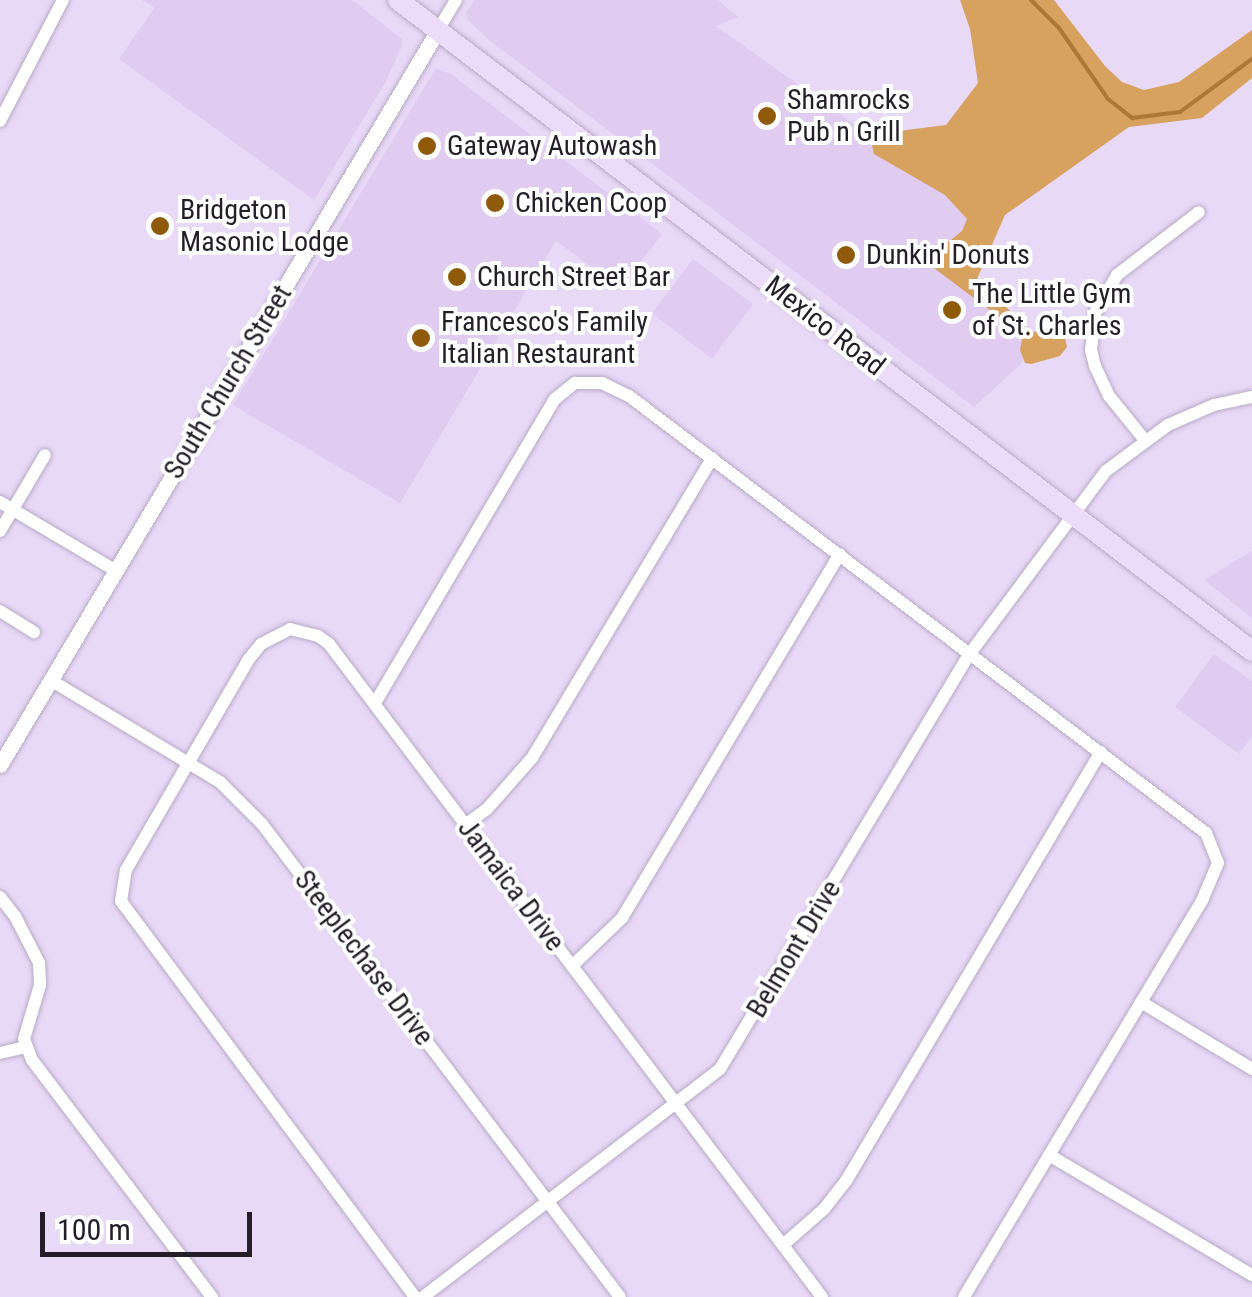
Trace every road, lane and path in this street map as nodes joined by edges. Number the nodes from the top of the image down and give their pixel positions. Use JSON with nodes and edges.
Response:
{"nodes":[{"id":1,"x":62,"y":0,"type":"edge"},
{"id":2,"x":398,"y":0,"type":"edge"},
{"id":3,"x":456,"y":0,"type":"edge"},
{"id":4,"x":438,"y":30,"type":"junction"},
{"id":5,"x":0,"y":121,"type":"edge"},
{"id":6,"x":1199,"y":212,"type":"dead end"},
{"id":7,"x":1252,"y":398,"type":"edge"},
{"id":8,"x":1144,"y":439,"type":"junction"},
{"id":9,"x":45,"y":455,"type":"dead end"},
{"id":10,"x":712,"y":458,"type":"junction"},
{"id":11,"x":6,"y":506,"type":"edge"},
{"id":12,"x":1072,"y":515,"type":"junction"},
{"id":13,"x":0,"y":531,"type":"edge"},
{"id":14,"x":840,"y":554,"type":"junction"},
{"id":15,"x":116,"y":571,"type":"junction"},
{"id":16,"x":0,"y":611,"type":"edge"},
{"id":17,"x":34,"y":632,"type":"dead end"},
{"id":18,"x":972,"y":652,"type":"junction"},
{"id":19,"x":1252,"y":652,"type":"edge"},
{"id":20,"x":52,"y":681,"type":"junction"},
{"id":21,"x":374,"y":703,"type":"junction"},
{"id":22,"x":1101,"y":752,"type":"junction"},
{"id":23,"x":188,"y":762,"type":"junction"},
{"id":24,"x":0,"y":765,"type":"edge"},
{"id":25,"x":465,"y":825,"type":"junction"},
{"id":26,"x":0,"y":898,"type":"edge"},
{"id":27,"x":572,"y":966,"type":"junction"},
{"id":28,"x":1141,"y":1002,"type":"junction"},
{"id":29,"x":26,"y":1047,"type":"junction"},
{"id":30,"x":0,"y":1053,"type":"edge"},
{"id":31,"x":1252,"y":1070,"type":"edge"},
{"id":32,"x":677,"y":1104,"type":"junction"},
{"id":33,"x":1049,"y":1154,"type":"junction"},
{"id":34,"x":548,"y":1202,"type":"junction"},
{"id":35,"x":783,"y":1245,"type":"junction"},
{"id":36,"x":1252,"y":1275,"type":"edge"},
{"id":37,"x":212,"y":1297,"type":"edge"},
{"id":38,"x":415,"y":1297,"type":"edge"},
{"id":39,"x":423,"y":1297,"type":"edge"},
{"id":40,"x":620,"y":1297,"type":"edge"},
{"id":41,"x":822,"y":1297,"type":"edge"},
{"id":42,"x":964,"y":1297,"type":"edge"}],
"edges":[{"from":1,"to":5,"type":"street"},
{"from":2,"to":4,"type":"main road","name":"Mexico Road"},
{"from":3,"to":4,"type":"street","name":"South Church Street"},
{"from":4,"to":12,"type":"main road","name":"Mexico Road"},
{"from":4,"to":15,"type":"street","name":"South Church Street"},
{"from":6,"to":8,"type":"street"},
{"from":7,"to":8,"type":"street","name":"Belmont Drive"},
{"from":8,"to":12,"type":"street","name":"Belmont Drive"},
{"from":9,"to":11,"type":"street"},
{"from":10,"to":14,"type":"street"},
{"from":10,"to":21,"type":"street"},
{"from":10,"to":25,"type":"street"},
{"from":11,"to":13,"type":"street"},
{"from":11,"to":15,"type":"street"},
{"from":12,"to":18,"type":"street","name":"Belmont Drive"},
{"from":12,"to":19,"type":"main road","name":"Mexico Road"},
{"from":14,"to":18,"type":"street"},
{"from":14,"to":27,"type":"street"},
{"from":15,"to":20,"type":"street","name":"South Church Street"},
{"from":16,"to":17,"type":"street"},
{"from":18,"to":22,"type":"street"},
{"from":18,"to":32,"type":"street","name":"Belmont Drive"},
{"from":20,"to":23,"type":"street","name":"Steeplechase Drive"},
{"from":20,"to":24,"type":"street","name":"South Church Street"},
{"from":21,"to":23,"type":"street","name":"Jamaica Drive"},
{"from":21,"to":25,"type":"street","name":"Jamaica Drive"},
{"from":22,"to":28,"type":"street"},
{"from":22,"to":35,"type":"street"},
{"from":23,"to":34,"type":"street","name":"Steeplechase Drive"},
{"from":23,"to":38,"type":"street"},
{"from":25,"to":27,"type":"street","name":"Jamaica Drive"},
{"from":26,"to":29,"type":"street"},
{"from":27,"to":32,"type":"street","name":"Jamaica Drive"},
{"from":28,"to":31,"type":"street"},
{"from":28,"to":33,"type":"street"},
{"from":29,"to":30,"type":"street"},
{"from":29,"to":37,"type":"street"},
{"from":32,"to":34,"type":"street","name":"Belmont Drive"},
{"from":32,"to":35,"type":"street","name":"Jamaica Drive"},
{"from":33,"to":36,"type":"street"},
{"from":33,"to":42,"type":"street"},
{"from":34,"to":39,"type":"street","name":"Belmont Drive"},
{"from":34,"to":40,"type":"street","name":"Steeplechase Drive"},
{"from":35,"to":41,"type":"street","name":"Jamaica Drive"}]}
